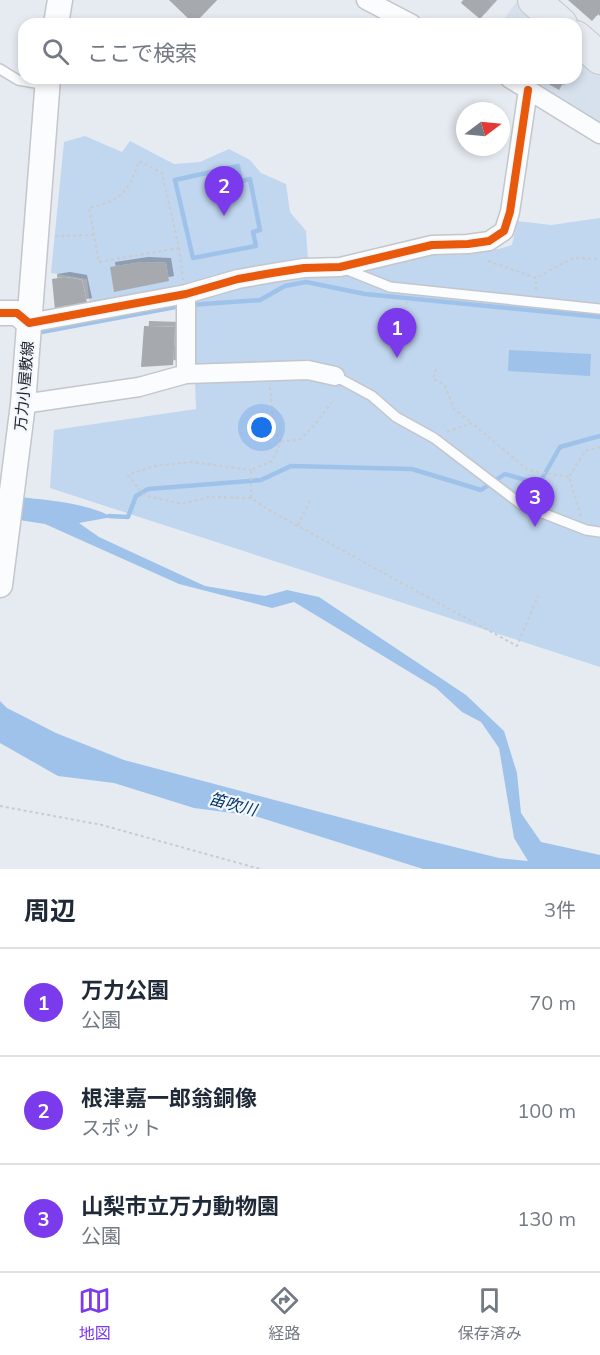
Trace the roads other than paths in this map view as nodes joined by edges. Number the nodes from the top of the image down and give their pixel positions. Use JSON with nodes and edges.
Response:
{"nodes":[{"id":1,"x":60,"y":0,"type":"edge"},
{"id":2,"x":366,"y":0,"type":"edge"},
{"id":3,"x":534,"y":0,"type":"edge"},
{"id":4,"x":57,"y":18,"type":"edge"},
{"id":5,"x":400,"y":18,"type":"edge"},
{"id":6,"x":554,"y":18,"type":"edge"},
{"id":7,"x":582,"y":42,"type":"edge"},
{"id":8,"x":600,"y":58,"type":"edge"},
{"id":9,"x":0,"y":69,"type":"edge"},
{"id":10,"x":18,"y":80,"type":"edge"},
{"id":11,"x":48,"y":84,"type":"edge"},
{"id":12,"x":518,"y":84,"type":"edge"},
{"id":13,"x":528,"y":90,"type":"junction"},
{"id":14,"x":600,"y":134,"type":"edge"},
{"id":15,"x":340,"y":267,"type":"junction"},
{"id":16,"x":185,"y":302,"type":"junction"},
{"id":17,"x":600,"y":309,"type":"edge"},
{"id":18,"x":0,"y":313,"type":"edge"},
{"id":19,"x":29,"y":323,"type":"junction"},
{"id":20,"x":186,"y":374,"type":"junction"},
{"id":21,"x":335,"y":376,"type":"joint"},
{"id":22,"x":22,"y":411,"type":"junction"},
{"id":23,"x":600,"y":532,"type":"edge"},
{"id":24,"x":0,"y":585,"type":"edge"}],
"edges":[{"from":1,"to":4,"type":"main road"},
{"from":2,"to":5,"type":"street"},
{"from":3,"to":6,"type":"highway"},
{"from":7,"to":8,"type":"highway"},
{"from":9,"to":10,"type":"lane"},
{"from":11,"to":19,"type":"main road","name":"万力小屋敷線"},
{"from":12,"to":13,"type":"street"},
{"from":13,"to":14,"type":"street"},
{"from":13,"to":15,"type":"street"},
{"from":15,"to":16,"type":"street"},
{"from":15,"to":17,"type":"lane"},
{"from":16,"to":19,"type":"street"},
{"from":16,"to":20,"type":"street"},
{"from":18,"to":19,"type":"main road"},
{"from":19,"to":22,"type":"main road","name":"万力小屋敷線"},
{"from":20,"to":21,"type":"street"},
{"from":20,"to":22,"type":"street"},
{"from":21,"to":23,"type":"lane"},
{"from":22,"to":24,"type":"main road","name":"万力小屋敷線"}]}
